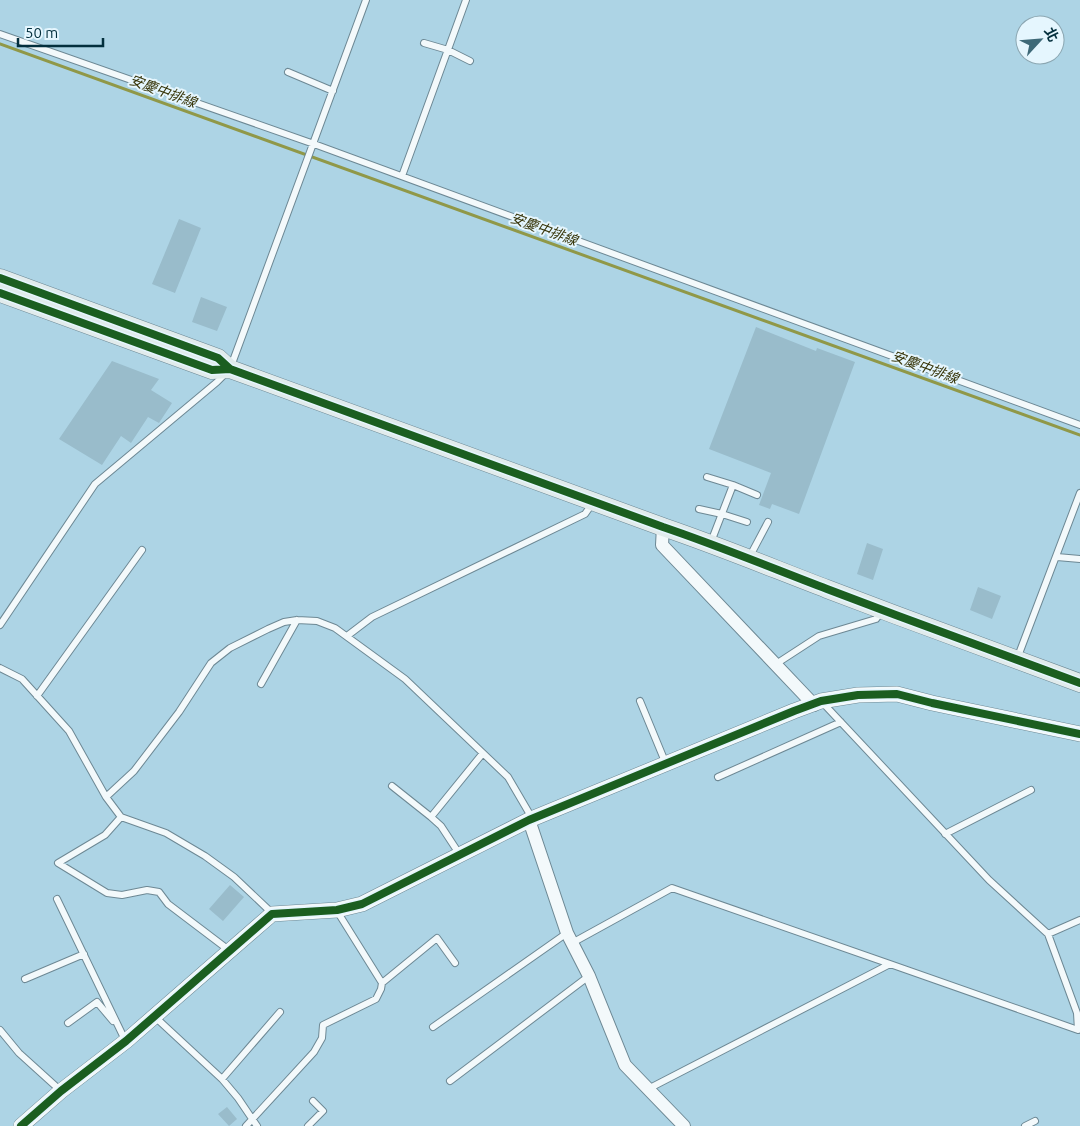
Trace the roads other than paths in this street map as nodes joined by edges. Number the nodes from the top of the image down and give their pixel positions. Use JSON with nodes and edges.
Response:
{"nodes":[{"id":1,"x":366,"y":0,"type":"edge"},
{"id":2,"x":466,"y":0,"type":"edge"},
{"id":3,"x":0,"y":34,"type":"edge"},
{"id":4,"x":424,"y":43,"type":"dead end"},
{"id":5,"x":448,"y":50,"type":"junction"},
{"id":6,"x":470,"y":61,"type":"dead end"},
{"id":7,"x":288,"y":72,"type":"dead end"},
{"id":8,"x":333,"y":91,"type":"junction"},
{"id":9,"x":314,"y":144,"type":"junction"},
{"id":10,"x":402,"y":176,"type":"junction"},
{"id":11,"x":0,"y":278,"type":"edge"},
{"id":12,"x":0,"y":293,"type":"edge"},
{"id":13,"x":230,"y":369,"type":"junction"},
{"id":14,"x":1080,"y":425,"type":"edge"},
{"id":15,"x":707,"y":477,"type":"dead end"},
{"id":16,"x":734,"y":485,"type":"junction"},
{"id":17,"x":1080,"y":493,"type":"edge"},
{"id":18,"x":757,"y":495,"type":"dead end"},
{"id":19,"x":594,"y":501,"type":"junction"},
{"id":20,"x":699,"y":509,"type":"dead end"},
{"id":21,"x":722,"y":514,"type":"junction"},
{"id":22,"x":747,"y":522,"type":"dead end"},
{"id":23,"x":768,"y":522,"type":"dead end"},
{"id":24,"x":664,"y":527,"type":"junction"},
{"id":25,"x":711,"y":543,"type":"junction"},
{"id":26,"x":142,"y":550,"type":"dead end"},
{"id":27,"x":1057,"y":557,"type":"junction"},
{"id":28,"x":748,"y":559,"type":"junction"},
{"id":29,"x":1080,"y":559,"type":"edge"},
{"id":30,"x":882,"y":610,"type":"junction"},
{"id":31,"x":297,"y":620,"type":"junction"},
{"id":32,"x":0,"y":625,"type":"edge"},
{"id":33,"x":346,"y":636,"type":"junction"},
{"id":34,"x":1016,"y":660,"type":"junction"},
{"id":35,"x":776,"y":664,"type":"junction"},
{"id":36,"x":0,"y":668,"type":"edge"},
{"id":37,"x":1080,"y":683,"type":"edge"},
{"id":38,"x":261,"y":684,"type":"dead end"},
{"id":39,"x":37,"y":696,"type":"junction"},
{"id":40,"x":640,"y":700,"type":"dead end"},
{"id":41,"x":818,"y":703,"type":"junction"},
{"id":42,"x":840,"y":722,"type":"junction"},
{"id":43,"x":1080,"y":734,"type":"edge"},
{"id":44,"x":482,"y":753,"type":"junction"},
{"id":45,"x":666,"y":764,"type":"junction"},
{"id":46,"x":718,"y":778,"type":"dead end"},
{"id":47,"x":392,"y":786,"type":"dead end"},
{"id":48,"x":1031,"y":790,"type":"dead end"},
{"id":49,"x":106,"y":797,"type":"junction"},
{"id":50,"x":121,"y":817,"type":"junction"},
{"id":51,"x":431,"y":817,"type":"junction"},
{"id":52,"x":531,"y":820,"type":"junction"},
{"id":53,"x":945,"y":834,"type":"junction"},
{"id":54,"x":460,"y":855,"type":"junction"},
{"id":55,"x":57,"y":899,"type":"dead end"},
{"id":56,"x":337,"y":910,"type":"junction"},
{"id":57,"x":274,"y":914,"type":"junction"},
{"id":58,"x":1080,"y":920,"type":"edge"},
{"id":59,"x":1048,"y":934,"type":"junction"},
{"id":60,"x":570,"y":938,"type":"junction"},
{"id":61,"x":230,"y":951,"type":"junction"},
{"id":62,"x":84,"y":954,"type":"junction"},
{"id":63,"x":455,"y":963,"type":"dead end"},
{"id":64,"x":890,"y":964,"type":"junction"},
{"id":65,"x":589,"y":976,"type":"junction"},
{"id":66,"x":25,"y":979,"type":"dead end"},
{"id":67,"x":382,"y":983,"type":"junction"},
{"id":68,"x":280,"y":1012,"type":"dead end"},
{"id":69,"x":154,"y":1016,"type":"junction"},
{"id":70,"x":68,"y":1023,"type":"dead end"},
{"id":71,"x":433,"y":1027,"type":"dead end"},
{"id":72,"x":0,"y":1030,"type":"edge"},
{"id":73,"x":1079,"y":1031,"type":"edge"},
{"id":74,"x":123,"y":1035,"type":"junction"},
{"id":75,"x":222,"y":1080,"type":"junction"},
{"id":76,"x":450,"y":1081,"type":"dead end"},
{"id":77,"x":648,"y":1089,"type":"junction"},
{"id":78,"x":62,"y":1091,"type":"junction"},
{"id":79,"x":313,"y":1101,"type":"dead end"},
{"id":80,"x":252,"y":1120,"type":"junction"},
{"id":81,"x":1035,"y":1121,"type":"dead end"},
{"id":82,"x":21,"y":1126,"type":"edge"},
{"id":83,"x":246,"y":1126,"type":"edge"},
{"id":84,"x":257,"y":1126,"type":"edge"},
{"id":85,"x":308,"y":1126,"type":"edge"},
{"id":86,"x":684,"y":1126,"type":"edge"},
{"id":87,"x":1025,"y":1126,"type":"edge"}],
"edges":[{"from":1,"to":8,"type":"lane"},
{"from":2,"to":5,"type":"lane"},
{"from":3,"to":9,"type":"lane"},
{"from":4,"to":5,"type":"lane"},
{"from":5,"to":6,"type":"lane"},
{"from":5,"to":10,"type":"lane"},
{"from":7,"to":8,"type":"lane"},
{"from":8,"to":9,"type":"lane"},
{"from":9,"to":10,"type":"lane"},
{"from":9,"to":13,"type":"lane"},
{"from":10,"to":14,"type":"lane"},
{"from":11,"to":13,"type":"main road"},
{"from":12,"to":13,"type":"main road"},
{"from":13,"to":19,"type":"main road"},
{"from":13,"to":32,"type":"lane"},
{"from":15,"to":16,"type":"lane"},
{"from":16,"to":18,"type":"lane"},
{"from":16,"to":21,"type":"lane"},
{"from":17,"to":27,"type":"lane"},
{"from":19,"to":24,"type":"main road"},
{"from":19,"to":33,"type":"lane"},
{"from":20,"to":21,"type":"lane"},
{"from":21,"to":22,"type":"lane"},
{"from":21,"to":25,"type":"lane"},
{"from":23,"to":28,"type":"lane"},
{"from":24,"to":25,"type":"main road"},
{"from":24,"to":35,"type":"street"},
{"from":25,"to":28,"type":"main road"},
{"from":26,"to":39,"type":"lane"},
{"from":27,"to":29,"type":"lane"},
{"from":27,"to":34,"type":"lane"},
{"from":28,"to":30,"type":"main road"},
{"from":30,"to":34,"type":"main road"},
{"from":30,"to":35,"type":"lane"},
{"from":31,"to":33,"type":"lane"},
{"from":31,"to":38,"type":"lane"},
{"from":31,"to":49,"type":"lane"},
{"from":33,"to":44,"type":"lane"},
{"from":34,"to":37,"type":"main road"},
{"from":35,"to":41,"type":"street"},
{"from":36,"to":39,"type":"lane"},
{"from":39,"to":49,"type":"lane"},
{"from":40,"to":45,"type":"lane"},
{"from":41,"to":42,"type":"lane"},
{"from":41,"to":43,"type":"street"},
{"from":41,"to":45,"type":"street"},
{"from":42,"to":46,"type":"lane"},
{"from":42,"to":53,"type":"lane"},
{"from":44,"to":51,"type":"lane"},
{"from":44,"to":52,"type":"lane"},
{"from":45,"to":52,"type":"street"},
{"from":47,"to":51,"type":"lane"},
{"from":48,"to":53,"type":"lane"},
{"from":49,"to":50,"type":"lane"},
{"from":50,"to":57,"type":"lane"},
{"from":50,"to":61,"type":"lane"},
{"from":51,"to":54,"type":"lane"},
{"from":52,"to":54,"type":"street"},
{"from":52,"to":60,"type":"street"},
{"from":53,"to":59,"type":"lane"},
{"from":54,"to":56,"type":"street"},
{"from":55,"to":62,"type":"lane"},
{"from":56,"to":57,"type":"street"},
{"from":56,"to":67,"type":"lane"},
{"from":57,"to":61,"type":"street"},
{"from":58,"to":59,"type":"lane"},
{"from":59,"to":73,"type":"lane"},
{"from":60,"to":64,"type":"lane"},
{"from":60,"to":65,"type":"street"},
{"from":60,"to":71,"type":"lane"},
{"from":61,"to":69,"type":"street"},
{"from":62,"to":66,"type":"lane"},
{"from":62,"to":74,"type":"lane"},
{"from":63,"to":67,"type":"lane"},
{"from":64,"to":73,"type":"lane"},
{"from":64,"to":77,"type":"lane"},
{"from":65,"to":76,"type":"lane"},
{"from":65,"to":77,"type":"street"},
{"from":67,"to":80,"type":"lane"},
{"from":68,"to":75,"type":"lane"},
{"from":69,"to":74,"type":"street"},
{"from":69,"to":75,"type":"lane"},
{"from":70,"to":74,"type":"lane"},
{"from":72,"to":78,"type":"lane"},
{"from":74,"to":78,"type":"street"},
{"from":75,"to":80,"type":"lane"},
{"from":77,"to":86,"type":"street"},
{"from":78,"to":82,"type":"street"},
{"from":79,"to":85,"type":"lane"},
{"from":80,"to":83,"type":"lane"},
{"from":80,"to":84,"type":"lane"},
{"from":81,"to":87,"type":"lane"}]}
